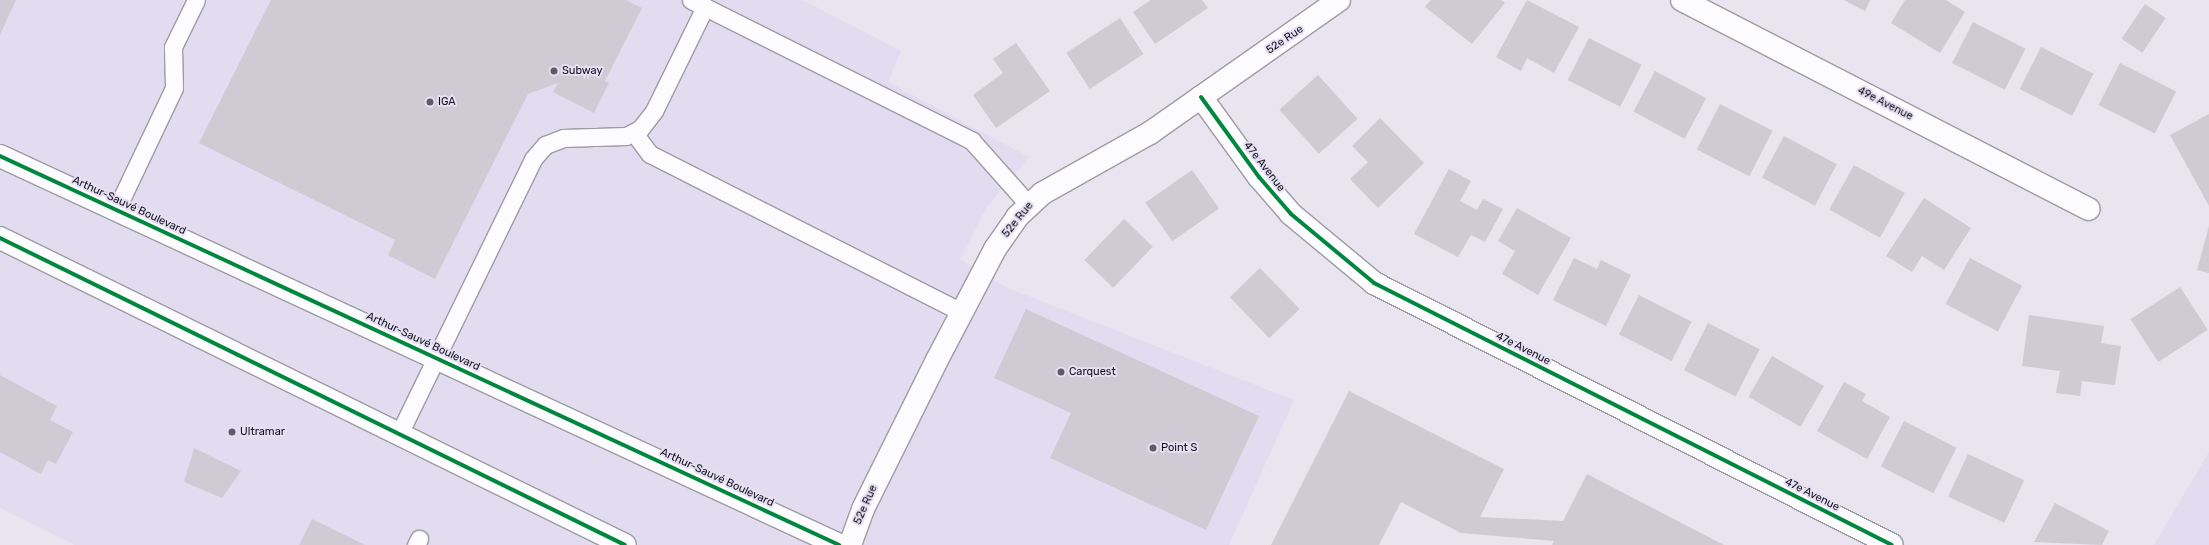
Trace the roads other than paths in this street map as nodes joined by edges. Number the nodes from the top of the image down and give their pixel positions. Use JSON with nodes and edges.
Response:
{"nodes":[{"id":1,"x":196,"y":0,"type":"edge"},
{"id":2,"x":1339,"y":0,"type":"edge"},
{"id":3,"x":1682,"y":0,"type":"edge"},
{"id":4,"x":698,"y":4,"type":"edge"},
{"id":5,"x":1201,"y":97,"type":"junction"},
{"id":6,"x":634,"y":133,"type":"junction"},
{"id":7,"x":0,"y":156,"type":"edge"},
{"id":8,"x":1028,"y":204,"type":"junction"},
{"id":9,"x":2088,"y":209,"type":"dead end"},
{"id":10,"x":116,"y":210,"type":"junction"},
{"id":11,"x":0,"y":238,"type":"edge"},
{"id":12,"x":962,"y":312,"type":"junction"},
{"id":13,"x":436,"y":358,"type":"junction"},
{"id":14,"x":399,"y":434,"type":"junction"},
{"id":15,"x":626,"y":545,"type":"edge"},
{"id":16,"x":839,"y":545,"type":"edge"},
{"id":17,"x":850,"y":545,"type":"edge"},
{"id":18,"x":1892,"y":545,"type":"edge"}],
"edges":[{"from":1,"to":10,"type":"lane"},
{"from":2,"to":5,"type":"street","name":"52e Rue"},
{"from":3,"to":9,"type":"street","name":"49e Avenue"},
{"from":4,"to":6,"type":"lane"},
{"from":4,"to":8,"type":"lane"},
{"from":5,"to":8,"type":"street","name":"52e Rue"},
{"from":5,"to":18,"type":"street","name":"47e Avenue"},
{"from":6,"to":12,"type":"lane"},
{"from":6,"to":13,"type":"lane"},
{"from":7,"to":10,"type":"street","name":"Arthur-Sauvé Boulevard"},
{"from":8,"to":12,"type":"street","name":"52e Rue"},
{"from":10,"to":13,"type":"street","name":"Arthur-Sauvé Boulevard"},
{"from":11,"to":14,"type":"street"},
{"from":12,"to":17,"type":"street","name":"52e Rue"},
{"from":13,"to":14,"type":"lane"},
{"from":13,"to":16,"type":"street","name":"Arthur-Sauvé Boulevard"},
{"from":14,"to":15,"type":"street"}]}
